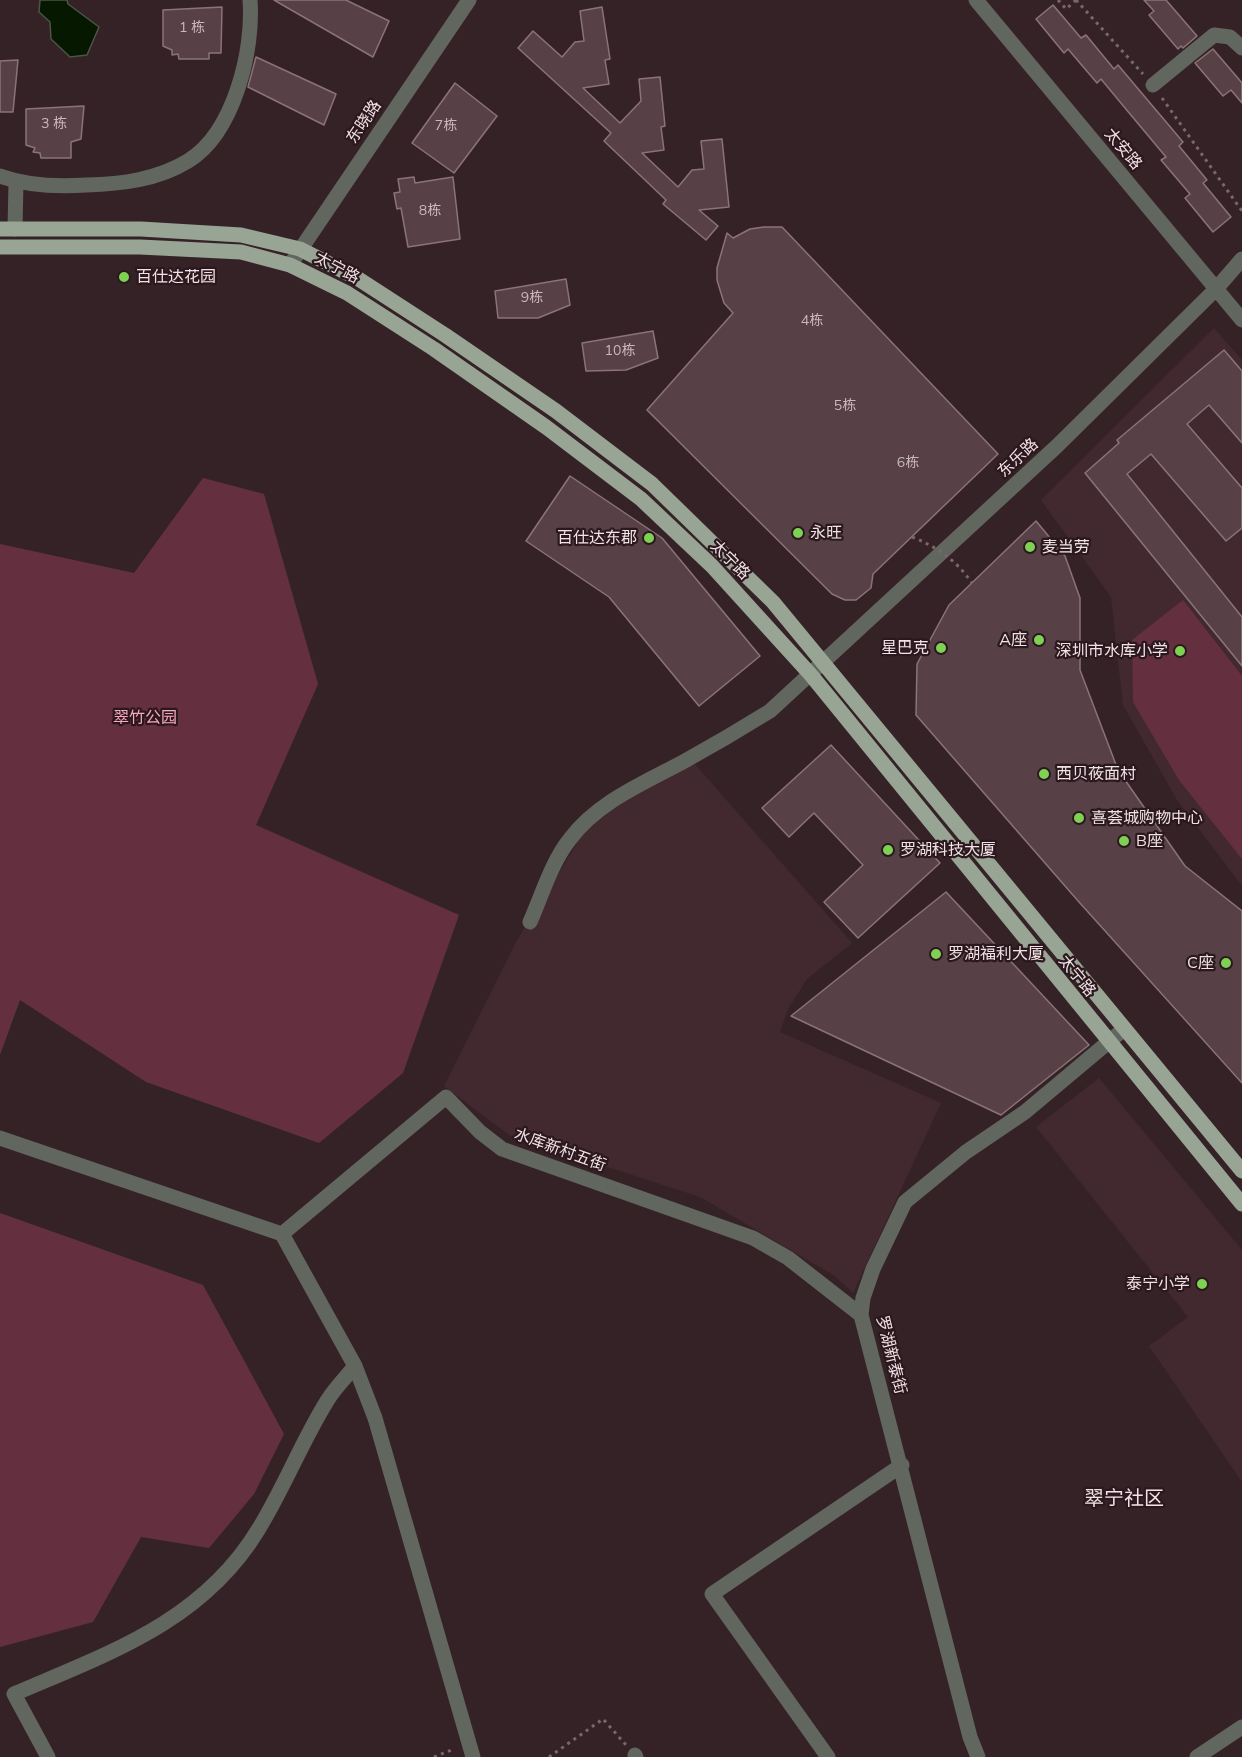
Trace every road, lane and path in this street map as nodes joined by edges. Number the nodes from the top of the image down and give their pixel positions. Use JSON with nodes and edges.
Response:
{"nodes":[{"id":1,"x":250,"y":0,"type":"edge"},
{"id":2,"x":470,"y":0,"type":"edge"},
{"id":3,"x":976,"y":0,"type":"edge"},
{"id":4,"x":1058,"y":0,"type":"edge"},
{"id":5,"x":1076,"y":0,"type":"edge"},
{"id":6,"x":1242,"y":48,"type":"edge"},
{"id":7,"x":1153,"y":86,"type":"junction"},
{"id":8,"x":0,"y":176,"type":"edge"},
{"id":9,"x":16,"y":182,"type":"junction"},
{"id":10,"x":1242,"y":211,"type":"edge"},
{"id":11,"x":8,"y":229,"type":"edge"},
{"id":12,"x":0,"y":247,"type":"edge"},
{"id":13,"x":300,"y":249,"type":"junction"},
{"id":14,"x":1242,"y":259,"type":"edge"},
{"id":15,"x":290,"y":265,"type":"junction"},
{"id":16,"x":1216,"y":289,"type":"junction"},
{"id":17,"x":1242,"y":320,"type":"edge"},
{"id":18,"x":912,"y":537,"type":"dead end"},
{"id":19,"x":972,"y":583,"type":"dead end"},
{"id":20,"x":825,"y":663,"type":"junction"},
{"id":21,"x":811,"y":675,"type":"junction"},
{"id":22,"x":530,"y":922,"type":"dead end"},
{"id":23,"x":1124,"y":1029,"type":"junction"},
{"id":24,"x":1108,"y":1043,"type":"junction"},
{"id":25,"x":0,"y":1138,"type":"edge"},
{"id":26,"x":1242,"y":1171,"type":"edge"},
{"id":27,"x":1242,"y":1204,"type":"edge"},
{"id":28,"x":282,"y":1234,"type":"junction"},
{"id":29,"x":861,"y":1315,"type":"junction"},
{"id":30,"x":355,"y":1366,"type":"junction"},
{"id":31,"x":902,"y":1466,"type":"junction"},
{"id":32,"x":1242,"y":1727,"type":"edge"},
{"id":33,"x":471,"y":1750,"type":"edge"},
{"id":34,"x":636,"y":1756,"type":"edge"},
{"id":35,"x":826,"y":1756,"type":"edge"},
{"id":36,"x":48,"y":1757,"type":"edge"},
{"id":37,"x":434,"y":1757,"type":"edge"},
{"id":38,"x":549,"y":1757,"type":"edge"},
{"id":39,"x":978,"y":1757,"type":"edge"},
{"id":40,"x":1197,"y":1757,"type":"edge"}],
"edges":[{"from":1,"to":9,"type":"street"},
{"from":2,"to":13,"type":"street","name":"东晓路"},
{"from":3,"to":16,"type":"street","name":"太安路"},
{"from":4,"to":5,"type":"path"},
{"from":5,"to":7,"type":"path"},
{"from":6,"to":7,"type":"street"},
{"from":7,"to":10,"type":"path"},
{"from":8,"to":9,"type":"street"},
{"from":9,"to":11,"type":"street"},
{"from":11,"to":13,"type":"main road","name":"太宁路"},
{"from":12,"to":15,"type":"main road","name":"太宁路"},
{"from":13,"to":15,"type":"street","name":"东晓路"},
{"from":13,"to":20,"type":"main road","name":"太宁路"},
{"from":14,"to":16,"type":"street","name":"东乐路"},
{"from":15,"to":21,"type":"main road","name":"太宁路"},
{"from":16,"to":17,"type":"street","name":"太安路"},
{"from":16,"to":20,"type":"street","name":"东乐路"},
{"from":18,"to":19,"type":"path","bridge":true},
{"from":20,"to":21,"type":"street","name":"东乐路"},
{"from":20,"to":23,"type":"main road","name":"太宁路"},
{"from":21,"to":22,"type":"street","name":"东乐路"},
{"from":21,"to":24,"type":"main road","name":"太宁路"},
{"from":23,"to":24,"type":"street","name":"罗湖新泰街"},
{"from":23,"to":26,"type":"main road","name":"太宁路"},
{"from":24,"to":27,"type":"main road","name":"太宁路"},
{"from":24,"to":29,"type":"street","name":"罗湖新泰街"},
{"from":25,"to":28,"type":"street"},
{"from":28,"to":29,"type":"street","name":"水库新村五街"},
{"from":28,"to":30,"type":"street"},
{"from":29,"to":31,"type":"street","name":"罗湖新泰街"},
{"from":30,"to":33,"type":"street"},
{"from":30,"to":36,"type":"street"},
{"from":31,"to":35,"type":"street"},
{"from":31,"to":39,"type":"street","name":"罗湖新泰街"},
{"from":32,"to":40,"type":"street"},
{"from":33,"to":37,"type":"path"},
{"from":34,"to":38,"type":"path"}]}
